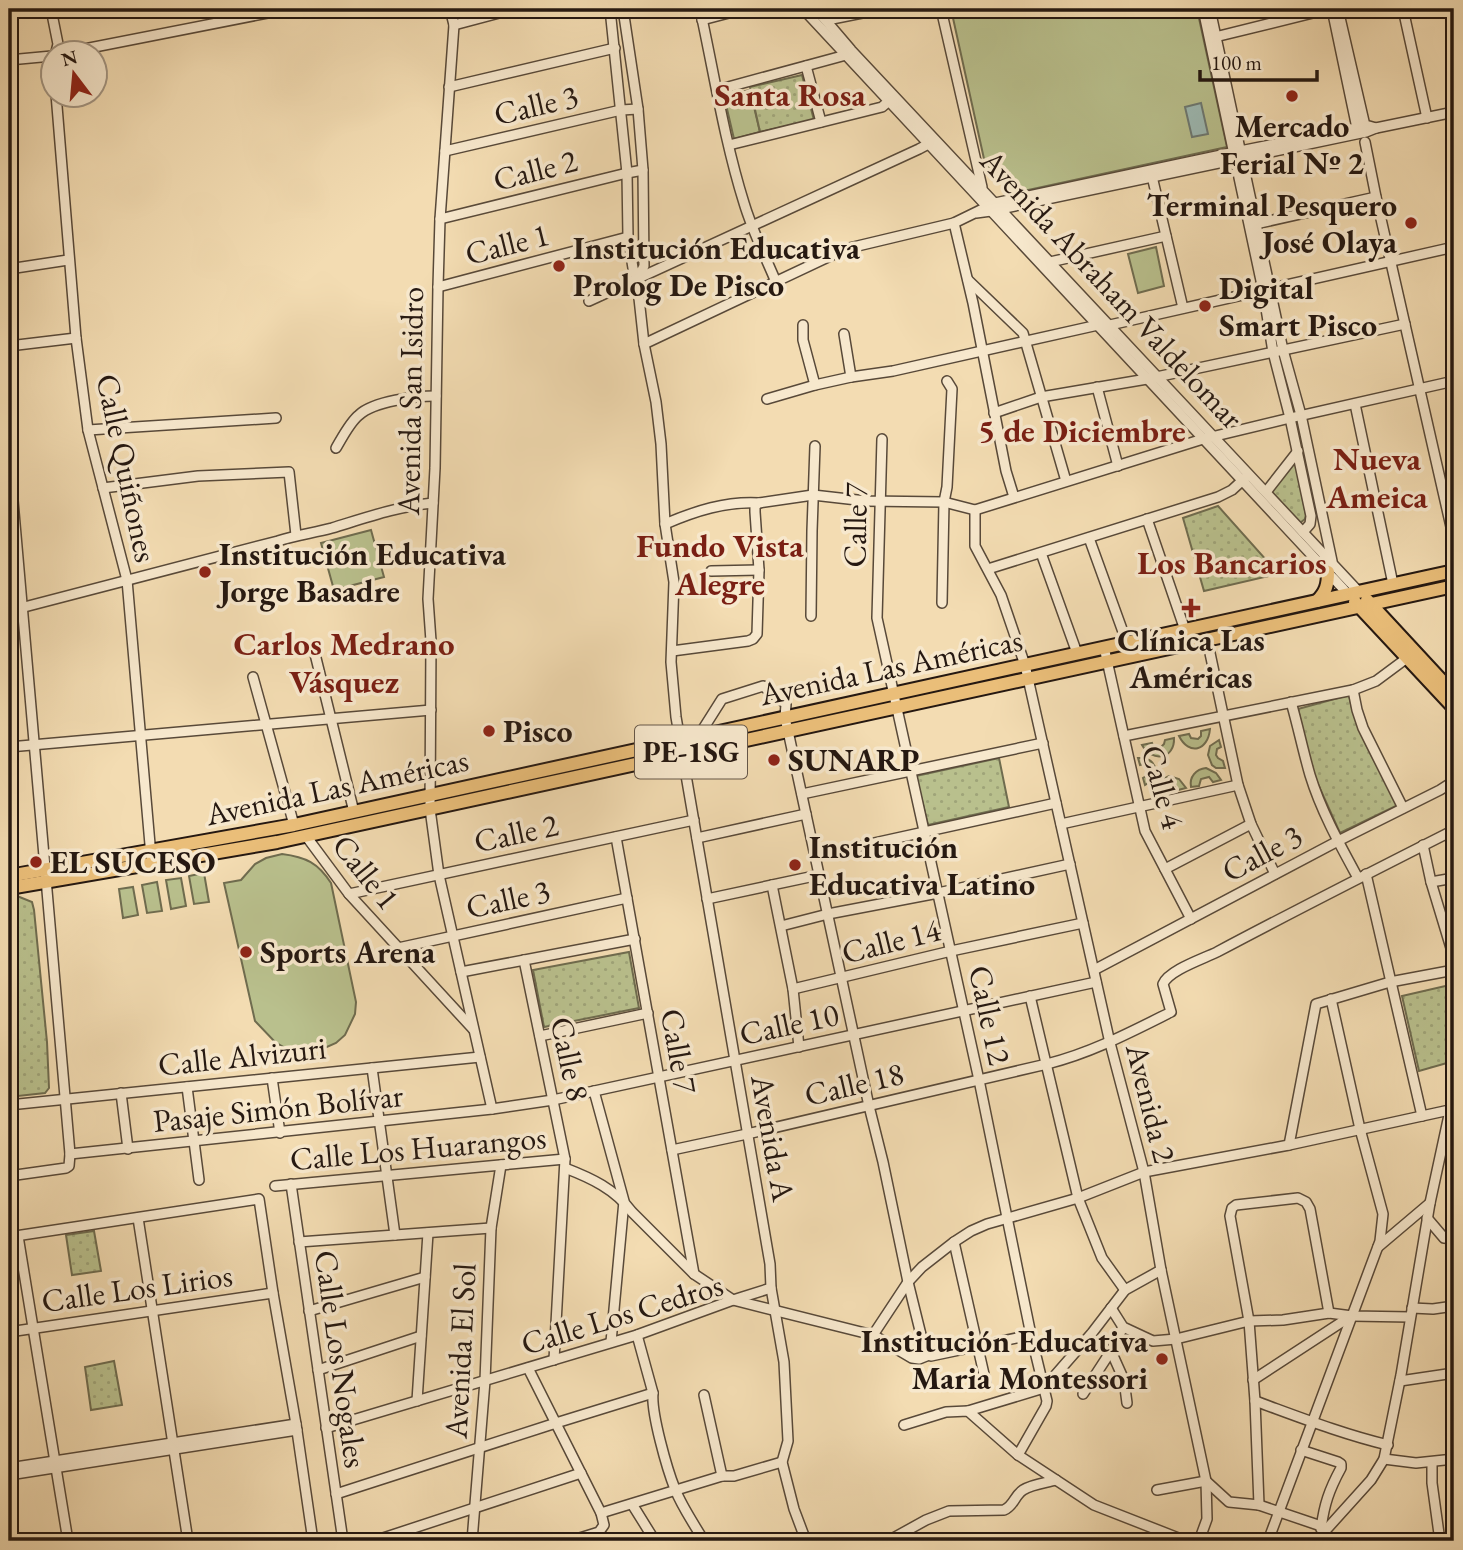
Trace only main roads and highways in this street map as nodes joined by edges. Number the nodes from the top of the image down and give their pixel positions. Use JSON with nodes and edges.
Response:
{"nodes":[{"id":1,"x":1330,"y":567,"type":"road end"},
{"id":2,"x":1454,"y":571,"type":"edge"},
{"id":3,"x":1454,"y":589,"type":"edge"},
{"id":4,"x":1354,"y":593,"type":"junction"},
{"id":5,"x":1317,"y":601,"type":"junction"},
{"id":6,"x":1365,"y":606,"type":"junction"},
{"id":7,"x":1439,"y":685,"type":"junction"},
{"id":8,"x":1454,"y":694,"type":"edge"},
{"id":9,"x":896,"y":700,"type":"junction"},
{"id":10,"x":1454,"y":709,"type":"edge"},
{"id":11,"x":787,"y":724,"type":"junction"},
{"id":12,"x":430,"y":802,"type":"junction"},
{"id":13,"x":151,"y":858,"type":"junction"},
{"id":14,"x":9,"y":876,"type":"edge"},
{"id":15,"x":46,"y":876,"type":"junction"},
{"id":16,"x":9,"y":888,"type":"edge"}],
"edges":[{"from":1,"to":5,"type":"main road"},
{"from":2,"to":4,"type":"main road","name":"Avenida Las Américas"},
{"from":3,"to":6,"type":"main road","name":"Avenida Las Américas"},
{"from":4,"to":5,"type":"main road","name":"Avenida Las Américas","number":"PE-1SG"},
{"from":4,"to":6,"type":"main road"},
{"from":5,"to":9,"type":"main road","name":"Avenida Las Américas","number":"PE-1SG"},
{"from":6,"to":7,"type":"main road"},
{"from":6,"to":7,"type":"main road"},
{"from":6,"to":9,"type":"main road","name":"Avenida Las Américas","number":"PE-1SG"},
{"from":7,"to":8,"type":"main road"},
{"from":7,"to":10,"type":"main road"},
{"from":9,"to":11,"type":"main road","name":"Avenida Las Américas","number":"PE-1SG"},
{"from":11,"to":12,"type":"main road","name":"Avenida Las Américas","number":"PE-1SG"},
{"from":11,"to":12,"type":"main road","name":"Avenida Las Américas","number":"PE-1SG"},
{"from":12,"to":13,"type":"main road","name":"Avenida Las Américas","number":"PE-1SG"},
{"from":12,"to":13,"type":"main road","name":"Avenida Las Américas","number":"PE-1SG"},
{"from":13,"to":15,"type":"main road","name":"Avenida Las Américas","number":"PE-1SG"},
{"from":14,"to":15,"type":"main road","name":"Avenida Las Américas","number":"PE-1SG"},
{"from":15,"to":16,"type":"main road","name":"Avenida Las Américas","number":"PE-1SG"}]}
